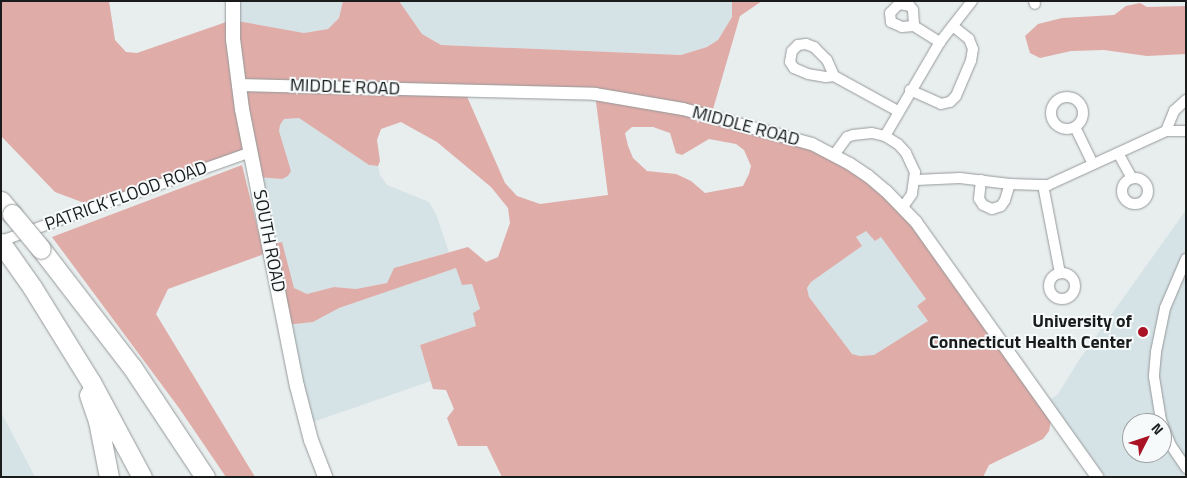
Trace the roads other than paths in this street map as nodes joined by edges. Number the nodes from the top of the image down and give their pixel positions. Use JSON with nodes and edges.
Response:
{"nodes":[{"id":1,"x":233,"y":1,"type":"edge"},
{"id":2,"x":972,"y":1,"type":"edge"},
{"id":3,"x":914,"y":26,"type":"dead end"},
{"id":4,"x":952,"y":26,"type":"junction"},
{"id":5,"x":940,"y":42,"type":"junction"},
{"id":6,"x":834,"y":76,"type":"dead end"},
{"id":7,"x":238,"y":85,"type":"junction"},
{"id":8,"x":910,"y":90,"type":"junction"},
{"id":9,"x":1186,"y":100,"type":"edge"},
{"id":10,"x":898,"y":111,"type":"junction"},
{"id":11,"x":1075,"y":127,"type":"dead end"},
{"id":12,"x":1166,"y":131,"type":"junction"},
{"id":13,"x":1186,"y":131,"type":"edge"},
{"id":14,"x":885,"y":136,"type":"junction"},
{"id":15,"x":251,"y":152,"type":"junction"},
{"id":16,"x":1118,"y":153,"type":"junction"},
{"id":17,"x":834,"y":155,"type":"junction"},
{"id":18,"x":1093,"y":164,"type":"junction"},
{"id":19,"x":1132,"y":178,"type":"dead end"},
{"id":20,"x":916,"y":180,"type":"junction"},
{"id":21,"x":981,"y":180,"type":"junction"},
{"id":22,"x":1010,"y":184,"type":"junction"},
{"id":23,"x":1043,"y":185,"type":"junction"},
{"id":24,"x":903,"y":207,"type":"junction"},
{"id":25,"x":7,"y":208,"type":"edge"},
{"id":26,"x":1,"y":242,"type":"edge"},
{"id":27,"x":1186,"y":259,"type":"edge"},
{"id":28,"x":1060,"y":273,"type":"dead end"},
{"id":29,"x":68,"y":346,"type":"junction"},
{"id":30,"x":1186,"y":468,"type":"edge"},
{"id":31,"x":109,"y":477,"type":"edge"},
{"id":32,"x":142,"y":477,"type":"edge"},
{"id":33,"x":205,"y":477,"type":"edge"},
{"id":34,"x":326,"y":477,"type":"edge"},
{"id":35,"x":1097,"y":477,"type":"edge"}],
"edges":[{"from":1,"to":7,"type":"main road","name":"SOUTH ROAD"},
{"from":2,"to":4,"type":"street"},
{"from":3,"to":5,"type":"street"},
{"from":4,"to":5,"type":"street"},
{"from":4,"to":8,"type":"street"},
{"from":5,"to":8,"type":"street"},
{"from":6,"to":10,"type":"street"},
{"from":7,"to":15,"type":"main road","name":"SOUTH ROAD"},
{"from":7,"to":17,"type":"street","name":"MIDDLE ROAD"},
{"from":8,"to":10,"type":"street"},
{"from":9,"to":12,"type":"street"},
{"from":10,"to":14,"type":"street"},
{"from":11,"to":18,"type":"street"},
{"from":12,"to":13,"type":"street"},
{"from":12,"to":16,"type":"street"},
{"from":14,"to":17,"type":"street"},
{"from":14,"to":20,"type":"street"},
{"from":15,"to":26,"type":"street","name":"PATRICK FLOOD ROAD"},
{"from":15,"to":34,"type":"main road","name":"SOUTH ROAD"},
{"from":16,"to":18,"type":"street"},
{"from":16,"to":19,"type":"street"},
{"from":17,"to":24,"type":"street","name":"MIDDLE ROAD"},
{"from":18,"to":23,"type":"street"},
{"from":20,"to":21,"type":"street"},
{"from":20,"to":24,"type":"street"},
{"from":21,"to":22,"type":"street"},
{"from":21,"to":22,"type":"street"},
{"from":22,"to":23,"type":"street"},
{"from":23,"to":28,"type":"street"},
{"from":24,"to":35,"type":"street","name":"MIDDLE ROAD"},
{"from":25,"to":33,"type":"highway","bridge":true},
{"from":26,"to":29,"type":"highway"},
{"from":27,"to":30,"type":"street"},
{"from":29,"to":31,"type":"highway"},
{"from":29,"to":32,"type":"highway"}]}
